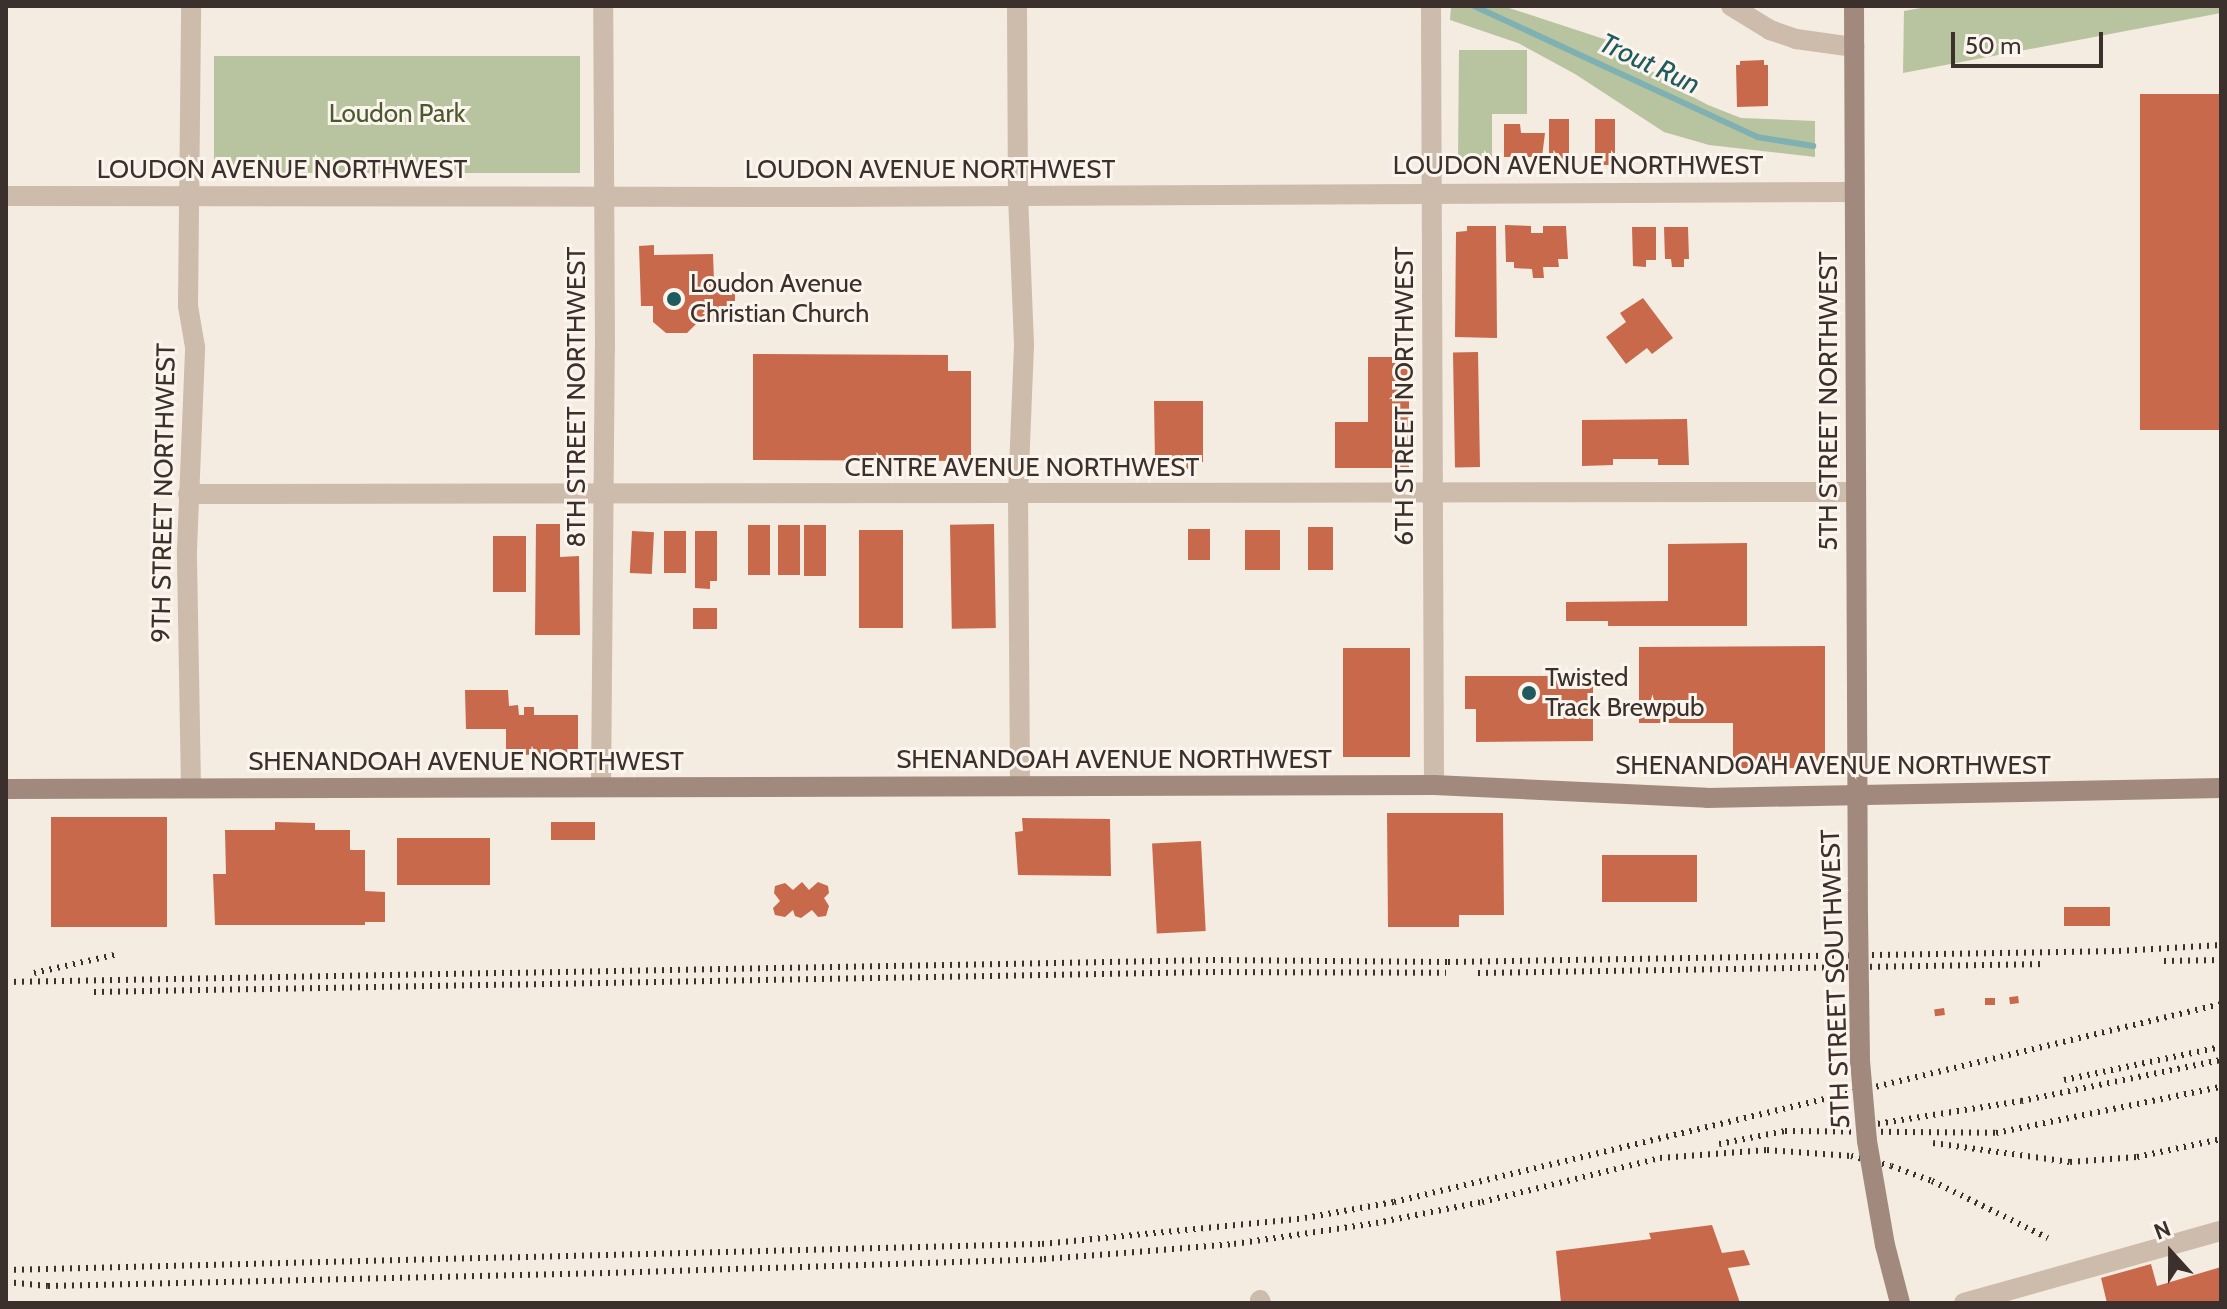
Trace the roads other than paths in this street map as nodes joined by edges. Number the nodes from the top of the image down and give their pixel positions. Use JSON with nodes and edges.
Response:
{"nodes":[{"id":1,"x":191,"y":6,"type":"edge"},
{"id":2,"x":603,"y":6,"type":"edge"},
{"id":3,"x":1017,"y":6,"type":"edge"},
{"id":4,"x":1431,"y":6,"type":"edge"},
{"id":5,"x":1731,"y":6,"type":"edge"},
{"id":6,"x":1854,"y":6,"type":"edge"},
{"id":7,"x":1854,"y":47,"type":"junction"},
{"id":8,"x":1853,"y":192,"type":"junction"},
{"id":9,"x":1431,"y":194,"type":"junction"},
{"id":10,"x":1018,"y":195,"type":"junction"},
{"id":11,"x":6,"y":196,"type":"edge"},
{"id":12,"x":602,"y":196,"type":"junction"},
{"id":13,"x":188,"y":197,"type":"junction"},
{"id":14,"x":1431,"y":491,"type":"junction"},
{"id":15,"x":1856,"y":492,"type":"junction"},
{"id":16,"x":188,"y":494,"type":"junction"},
{"id":17,"x":1018,"y":494,"type":"junction"},
{"id":18,"x":603,"y":495,"type":"junction"},
{"id":19,"x":1434,"y":785,"type":"junction"},
{"id":20,"x":1020,"y":786,"type":"junction"},
{"id":21,"x":601,"y":787,"type":"junction"},
{"id":22,"x":191,"y":788,"type":"junction"},
{"id":23,"x":2221,"y":788,"type":"edge"},
{"id":24,"x":6,"y":789,"type":"edge"},
{"id":25,"x":1857,"y":795,"type":"junction"},
{"id":26,"x":2221,"y":1231,"type":"edge"},
{"id":27,"x":1900,"y":1303,"type":"edge"},
{"id":28,"x":1964,"y":1303,"type":"edge"}],
"edges":[{"from":1,"to":13,"type":"street","name":"9TH STREET NORTHWEST"},
{"from":2,"to":12,"type":"street","name":"8TH STREET NORTHWEST"},
{"from":3,"to":10,"type":"street"},
{"from":4,"to":9,"type":"street","name":"6TH STREET NORTHWEST"},
{"from":5,"to":7,"type":"street"},
{"from":6,"to":7,"type":"street","name":"5TH STREET NORTHWEST"},
{"from":7,"to":8,"type":"street","name":"5TH STREET NORTHWEST"},
{"from":8,"to":9,"type":"street","name":"LOUDON AVENUE NORTHWEST"},
{"from":8,"to":15,"type":"street","name":"5TH STREET NORTHWEST"},
{"from":9,"to":10,"type":"street","name":"LOUDON AVENUE NORTHWEST"},
{"from":9,"to":14,"type":"street","name":"6TH STREET NORTHWEST"},
{"from":10,"to":12,"type":"street","name":"LOUDON AVENUE NORTHWEST"},
{"from":10,"to":17,"type":"street"},
{"from":11,"to":13,"type":"street","name":"LOUDON AVENUE NORTHWEST"},
{"from":12,"to":13,"type":"street","name":"LOUDON AVENUE NORTHWEST"},
{"from":12,"to":18,"type":"street","name":"8TH STREET NORTHWEST"},
{"from":13,"to":16,"type":"street","name":"9TH STREET NORTHWEST"},
{"from":14,"to":15,"type":"street","name":"CENTRE AVENUE NORTHWEST"},
{"from":14,"to":17,"type":"street","name":"CENTRE AVENUE NORTHWEST"},
{"from":14,"to":19,"type":"street","name":"6TH STREET NORTHWEST"},
{"from":15,"to":25,"type":"street","name":"5TH STREET NORTHWEST"},
{"from":16,"to":18,"type":"street","name":"CENTRE AVENUE NORTHWEST"},
{"from":16,"to":22,"type":"street","name":"9TH STREET NORTHWEST"},
{"from":17,"to":18,"type":"street","name":"CENTRE AVENUE NORTHWEST"},
{"from":17,"to":20,"type":"street"},
{"from":18,"to":21,"type":"street","name":"8TH STREET NORTHWEST"},
{"from":19,"to":20,"type":"street","name":"SHENANDOAH AVENUE NORTHWEST"},
{"from":19,"to":25,"type":"street","name":"SHENANDOAH AVENUE NORTHWEST"},
{"from":20,"to":21,"type":"street","name":"SHENANDOAH AVENUE NORTHWEST"},
{"from":21,"to":22,"type":"street","name":"SHENANDOAH AVENUE NORTHWEST"},
{"from":22,"to":24,"type":"street","name":"SHENANDOAH AVENUE NORTHWEST"},
{"from":23,"to":25,"type":"street","name":"SHENANDOAH AVENUE NORTHWEST"},
{"from":25,"to":27,"type":"street","name":"5TH STREET SOUTHWEST","bridge":true},
{"from":26,"to":28,"type":"street"}]}
